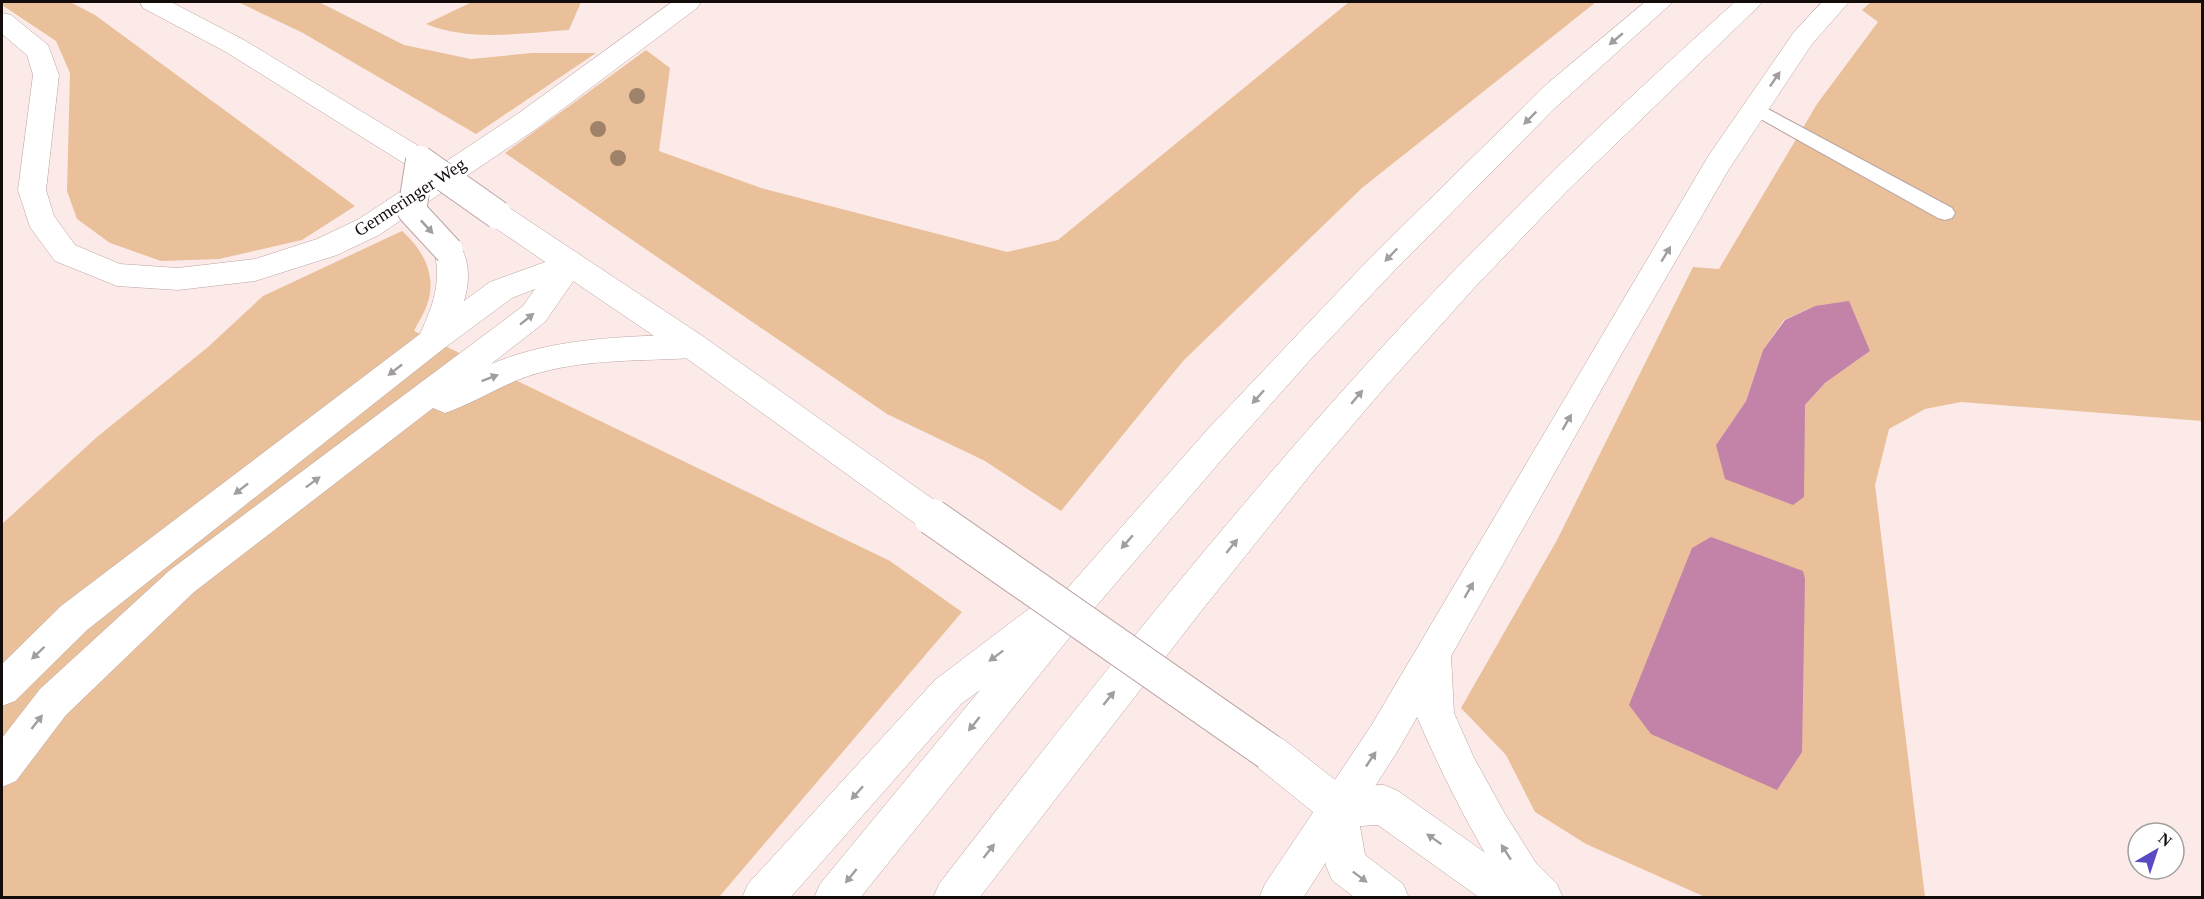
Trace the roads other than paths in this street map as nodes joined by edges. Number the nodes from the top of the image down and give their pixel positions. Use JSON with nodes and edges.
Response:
{"nodes":[{"id":1,"x":152,"y":2,"type":"edge"},
{"id":2,"x":688,"y":2,"type":"edge"},
{"id":3,"x":1660,"y":2,"type":"edge"},
{"id":4,"x":1750,"y":2,"type":"edge"},
{"id":5,"x":1836,"y":2,"type":"edge"},
{"id":6,"x":2,"y":21,"type":"edge"},
{"id":7,"x":1755,"y":108,"type":"junction"},
{"id":8,"x":420,"y":160,"type":"junction"},
{"id":9,"x":1945,"y":213,"type":"dead end"},
{"id":10,"x":570,"y":264,"type":"junction"},
{"id":11,"x":431,"y":342,"type":"junction"},
{"id":12,"x":693,"y":346,"type":"junction"},
{"id":13,"x":381,"y":431,"type":"junction"},
{"id":14,"x":1092,"y":582,"type":"junction"},
{"id":15,"x":1433,"y":653,"type":"junction"},
{"id":16,"x":2,"y":689,"type":"edge"},
{"id":17,"x":2,"y":768,"type":"edge"},
{"id":18,"x":1338,"y":807,"type":"junction"},
{"id":19,"x":762,"y":897,"type":"edge"},
{"id":20,"x":834,"y":897,"type":"edge"},
{"id":21,"x":953,"y":897,"type":"edge"},
{"id":22,"x":1279,"y":897,"type":"edge"},
{"id":23,"x":1389,"y":897,"type":"edge"},
{"id":24,"x":1515,"y":897,"type":"edge"},
{"id":25,"x":1543,"y":897,"type":"edge"}],
"edges":[{"from":1,"to":8,"type":"main road"},
{"from":2,"to":6,"type":"main road","name":"Germeringer Weg"},
{"from":3,"to":14,"type":"main road","one_way":true},
{"from":21,"to":4,"type":"main road","one_way":true},
{"from":7,"to":5,"type":"main road","one_way":true},
{"from":7,"to":9,"type":"lane"},
{"from":15,"to":7,"type":"main road","one_way":true},
{"from":8,"to":10,"type":"main road","bridge":true},
{"from":8,"to":11,"type":"main road","one_way":true,"bridge":true},
{"from":10,"to":11,"type":"main road"},
{"from":10,"to":12,"type":"main road"},
{"from":13,"to":10,"type":"main road","one_way":true},
{"from":11,"to":16,"type":"main road","one_way":true},
{"from":13,"to":12,"type":"main road","one_way":true},
{"from":12,"to":18,"type":"main road","bridge":true},
{"from":17,"to":13,"type":"main road","one_way":true},
{"from":14,"to":19,"type":"main road","one_way":true},
{"from":14,"to":20,"type":"main road","one_way":true},
{"from":18,"to":15,"type":"main road","one_way":true},
{"from":25,"to":15,"type":"main road","one_way":true},
{"from":18,"to":22,"type":"main road"},
{"from":18,"to":23,"type":"main road","one_way":true},
{"from":24,"to":18,"type":"main road","one_way":true}]}
